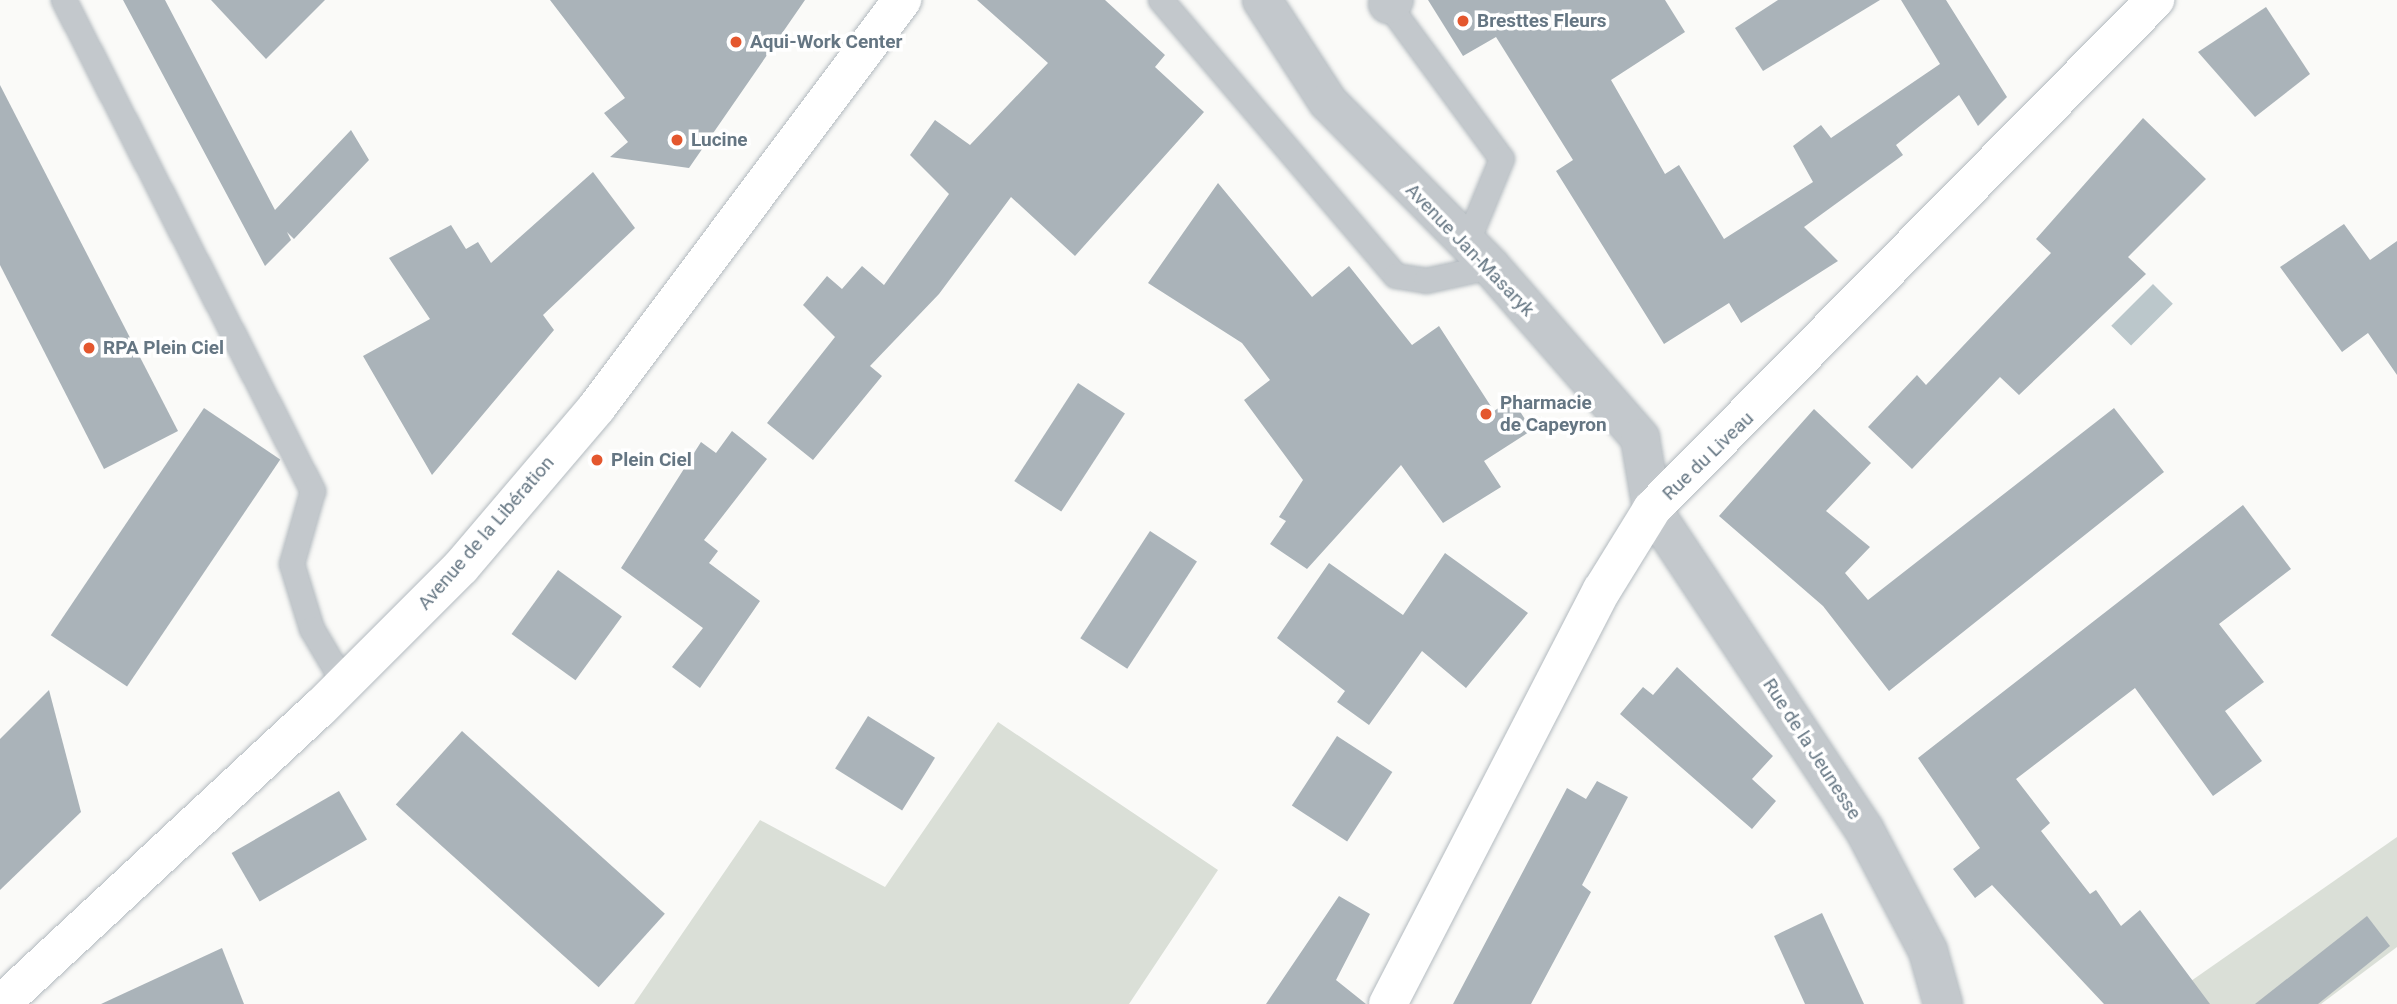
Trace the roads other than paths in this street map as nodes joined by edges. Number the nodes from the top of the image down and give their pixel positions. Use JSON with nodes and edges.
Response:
{"nodes":[{"id":1,"x":64,"y":0,"type":"edge"},
{"id":2,"x":902,"y":0,"type":"edge"},
{"id":3,"x":1161,"y":0,"type":"edge"},
{"id":4,"x":1262,"y":0,"type":"edge"},
{"id":5,"x":2155,"y":0,"type":"edge"},
{"id":6,"x":1389,"y":1,"type":"edge"},
{"id":7,"x":1479,"y":257,"type":"junction"},
{"id":8,"x":1653,"y":509,"type":"junction"},
{"id":9,"x":345,"y":685,"type":"junction"},
{"id":10,"x":1,"y":1004,"type":"edge"},
{"id":11,"x":1388,"y":1004,"type":"edge"},
{"id":12,"x":1943,"y":1004,"type":"edge"}],
"edges":[{"from":1,"to":9,"type":"lane"},
{"from":2,"to":9,"type":"main road","name":"Avenue de la Libération"},
{"from":3,"to":7,"type":"lane"},
{"from":4,"to":7,"type":"street","name":"Avenue Jan-Masaryk"},
{"from":5,"to":8,"type":"main road","name":"Rue du Liveau"},
{"from":6,"to":7,"type":"lane"},
{"from":7,"to":8,"type":"street","name":"Avenue Jan-Masaryk"},
{"from":8,"to":11,"type":"main road","name":"Rue du Liveau"},
{"from":8,"to":12,"type":"street","name":"Rue de la Jeunesse"},
{"from":9,"to":10,"type":"main road","name":"Avenue de la Libération"}]}
